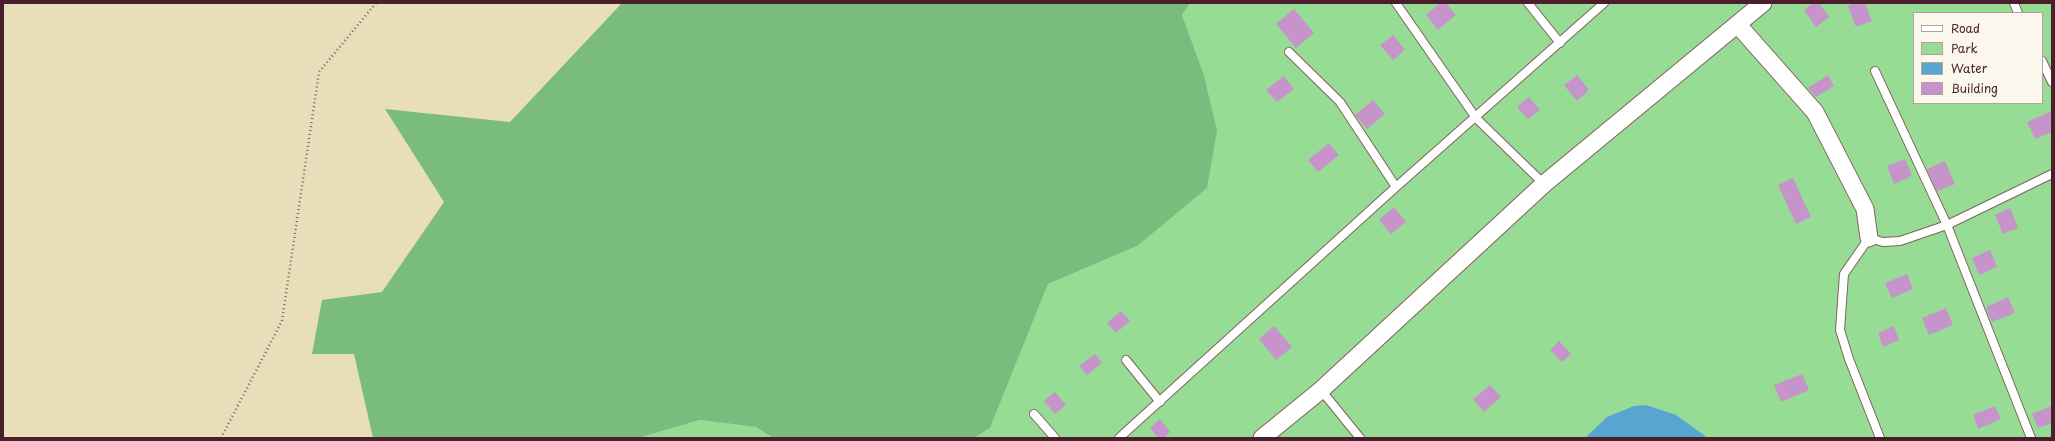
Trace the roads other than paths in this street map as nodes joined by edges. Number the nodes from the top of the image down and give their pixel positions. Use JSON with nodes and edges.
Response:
{"nodes":[{"id":1,"x":1396,"y":3,"type":"edge"},
{"id":2,"x":1528,"y":3,"type":"edge"},
{"id":3,"x":1604,"y":3,"type":"edge"},
{"id":4,"x":1763,"y":3,"type":"edge"},
{"id":5,"x":1738,"y":25,"type":"junction"},
{"id":6,"x":1560,"y":43,"type":"junction"},
{"id":7,"x":1289,"y":52,"type":"dead end"},
{"id":8,"x":2043,"y":63,"type":"edge"},
{"id":9,"x":1875,"y":71,"type":"dead end"},
{"id":10,"x":2052,"y":82,"type":"edge"},
{"id":11,"x":1476,"y":118,"type":"junction"},
{"id":12,"x":2052,"y":174,"type":"edge"},
{"id":13,"x":1544,"y":184,"type":"junction"},
{"id":14,"x":1396,"y":187,"type":"junction"},
{"id":15,"x":1947,"y":226,"type":"junction"},
{"id":16,"x":1868,"y":238,"type":"junction"},
{"id":17,"x":1126,"y":360,"type":"dead end"},
{"id":18,"x":1321,"y":390,"type":"junction"},
{"id":19,"x":1160,"y":402,"type":"junction"},
{"id":20,"x":1034,"y":414,"type":"dead end"},
{"id":21,"x":1055,"y":438,"type":"edge"},
{"id":22,"x":1119,"y":438,"type":"edge"},
{"id":23,"x":1262,"y":438,"type":"edge"},
{"id":24,"x":1360,"y":438,"type":"edge"},
{"id":25,"x":1880,"y":438,"type":"edge"},
{"id":26,"x":2032,"y":438,"type":"edge"}],
"edges":[{"from":1,"to":11,"type":"lane"},
{"from":2,"to":6,"type":"lane"},
{"from":3,"to":6,"type":"lane"},
{"from":4,"to":5,"type":"street"},
{"from":5,"to":13,"type":"street"},
{"from":5,"to":16,"type":"street"},
{"from":6,"to":11,"type":"lane"},
{"from":7,"to":14,"type":"lane"},
{"from":8,"to":10,"type":"lane"},
{"from":9,"to":15,"type":"lane"},
{"from":11,"to":13,"type":"lane"},
{"from":11,"to":14,"type":"lane"},
{"from":12,"to":15,"type":"lane"},
{"from":13,"to":18,"type":"street"},
{"from":14,"to":19,"type":"lane"},
{"from":15,"to":16,"type":"lane"},
{"from":15,"to":26,"type":"lane"},
{"from":16,"to":25,"type":"lane"},
{"from":17,"to":19,"type":"lane"},
{"from":18,"to":23,"type":"street"},
{"from":18,"to":24,"type":"lane"},
{"from":19,"to":22,"type":"lane"},
{"from":20,"to":21,"type":"lane"}]}
